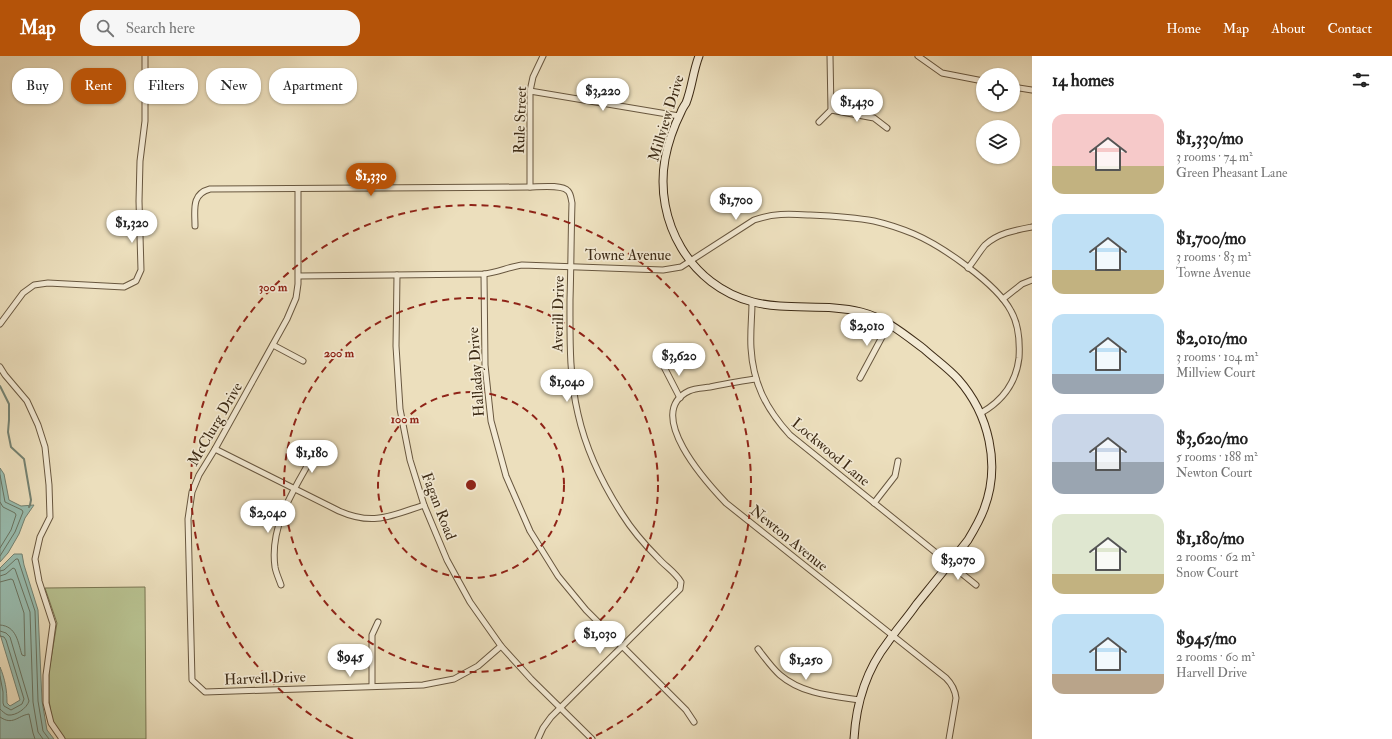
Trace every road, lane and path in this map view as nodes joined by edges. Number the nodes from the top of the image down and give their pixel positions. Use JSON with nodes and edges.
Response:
{"nodes":[{"id":1,"x":145,"y":56,"type":"edge"},
{"id":2,"x":543,"y":56,"type":"edge"},
{"id":3,"x":699,"y":56,"type":"edge"},
{"id":4,"x":830,"y":56,"type":"edge"},
{"id":5,"x":918,"y":56,"type":"edge"},
{"id":6,"x":976,"y":80,"type":"edge"},
{"id":7,"x":1020,"y":88,"type":"edge"},
{"id":8,"x":1032,"y":90,"type":"edge"},
{"id":9,"x":530,"y":92,"type":"junction"},
{"id":10,"x":831,"y":110,"type":"junction"},
{"id":11,"x":679,"y":116,"type":"junction"},
{"id":12,"x":819,"y":122,"type":"dead end"},
{"id":13,"x":886,"y":128,"type":"dead end"},
{"id":14,"x":530,"y":186,"type":"junction"},
{"id":15,"x":298,"y":189,"type":"junction"},
{"id":16,"x":195,"y":226,"type":"dead end"},
{"id":17,"x":1032,"y":227,"type":"edge"},
{"id":18,"x":690,"y":261,"type":"junction"},
{"id":19,"x":571,"y":267,"type":"junction"},
{"id":20,"x":968,"y":268,"type":"junction"},
{"id":21,"x":484,"y":274,"type":"junction"},
{"id":22,"x":397,"y":275,"type":"junction"},
{"id":23,"x":299,"y":276,"type":"junction"},
{"id":24,"x":1032,"y":280,"type":"edge"},
{"id":25,"x":1003,"y":299,"type":"junction"},
{"id":26,"x":752,"y":302,"type":"junction"},
{"id":27,"x":0,"y":324,"type":"edge"},
{"id":28,"x":889,"y":324,"type":"junction"},
{"id":29,"x":273,"y":345,"type":"junction"},
{"id":30,"x":303,"y":361,"type":"dead end"},
{"id":31,"x":663,"y":365,"type":"dead end"},
{"id":32,"x":0,"y":367,"type":"edge"},
{"id":33,"x":860,"y":378,"type":"dead end"},
{"id":34,"x":756,"y":379,"type":"junction"},
{"id":35,"x":680,"y":398,"type":"junction"},
{"id":36,"x":981,"y":413,"type":"junction"},
{"id":37,"x":215,"y":449,"type":"junction"},
{"id":38,"x":315,"y":452,"type":"dead end"},
{"id":39,"x":898,"y":461,"type":"dead end"},
{"id":40,"x":295,"y":489,"type":"junction"},
{"id":41,"x":874,"y":503,"type":"junction"},
{"id":42,"x":424,"y":505,"type":"junction"},
{"id":43,"x":950,"y":563,"type":"junction"},
{"id":44,"x":281,"y":585,"type":"dead end"},
{"id":45,"x":976,"y":585,"type":"dead end"},
{"id":46,"x":378,"y":622,"type":"dead end"},
{"id":47,"x":893,"y":635,"type":"junction"},
{"id":48,"x":622,"y":645,"type":"junction"},
{"id":49,"x":501,"y":646,"type":"junction"},
{"id":50,"x":758,"y":650,"type":"dead end"},
{"id":51,"x":192,"y":680,"type":"joint"},
{"id":52,"x":372,"y":686,"type":"junction"},
{"id":53,"x":860,"y":700,"type":"junction"},
{"id":54,"x":560,"y":707,"type":"junction"},
{"id":55,"x":694,"y":722,"type":"dead end"},
{"id":56,"x":62,"y":739,"type":"edge"},
{"id":57,"x":538,"y":739,"type":"edge"},
{"id":58,"x":592,"y":739,"type":"edge"},
{"id":59,"x":854,"y":739,"type":"edge"},
{"id":60,"x":950,"y":739,"type":"edge"}],
"edges":[{"from":1,"to":27,"type":"street"},
{"from":2,"to":9,"type":"street","name":"Rule Street"},
{"from":3,"to":11,"type":"street","name":"Millview Drive"},
{"from":4,"to":10,"type":"street"},
{"from":5,"to":6,"type":"street"},
{"from":7,"to":8,"type":"street"},
{"from":9,"to":11,"type":"street"},
{"from":9,"to":14,"type":"street","name":"Rule Street"},
{"from":10,"to":12,"type":"street"},
{"from":10,"to":13,"type":"street"},
{"from":11,"to":18,"type":"street","name":"Millview Drive"},
{"from":14,"to":15,"type":"street"},
{"from":14,"to":19,"type":"street","name":"Averill Drive"},
{"from":15,"to":16,"type":"street"},
{"from":15,"to":23,"type":"street","name":"McClurg Drive"},
{"from":17,"to":20,"type":"street"},
{"from":18,"to":19,"type":"street","name":"Towne Avenue"},
{"from":18,"to":20,"type":"street","name":"Towne Avenue"},
{"from":18,"to":26,"type":"street","name":"Millview Drive"},
{"from":19,"to":21,"type":"street","name":"Towne Avenue"},
{"from":19,"to":48,"type":"street","name":"Averill Drive"},
{"from":20,"to":25,"type":"street","name":"Towne Avenue"},
{"from":21,"to":22,"type":"street","name":"Towne Avenue"},
{"from":21,"to":48,"type":"street","name":"Halladay Drive"},
{"from":22,"to":23,"type":"street","name":"Towne Avenue"},
{"from":22,"to":42,"type":"street","name":"Fagan Road"},
{"from":23,"to":29,"type":"street","name":"McClurg Drive"},
{"from":24,"to":25,"type":"street"},
{"from":25,"to":36,"type":"street","name":"Towne Avenue"},
{"from":26,"to":28,"type":"street","name":"Millview Drive"},
{"from":26,"to":34,"type":"street","name":"Lockwood Lane"},
{"from":28,"to":33,"type":"street"},
{"from":28,"to":36,"type":"street","name":"Millview Drive"},
{"from":29,"to":30,"type":"street"},
{"from":29,"to":37,"type":"street","name":"McClurg Drive"},
{"from":31,"to":35,"type":"street"},
{"from":32,"to":56,"type":"street"},
{"from":34,"to":35,"type":"street"},
{"from":34,"to":41,"type":"street","name":"Lockwood Lane"},
{"from":35,"to":47,"type":"street","name":"Newton Avenue"},
{"from":36,"to":43,"type":"street","name":"Millview Drive"},
{"from":37,"to":40,"type":"street"},
{"from":37,"to":51,"type":"street","name":"McClurg Drive"},
{"from":38,"to":40,"type":"street"},
{"from":39,"to":41,"type":"street"},
{"from":40,"to":42,"type":"street"},
{"from":40,"to":44,"type":"street"},
{"from":41,"to":43,"type":"street","name":"Lockwood Lane"},
{"from":42,"to":49,"type":"street","name":"Fagan Road"},
{"from":43,"to":45,"type":"street","name":"Lockwood Lane"},
{"from":43,"to":47,"type":"street","name":"Millview Drive"},
{"from":46,"to":52,"type":"street"},
{"from":47,"to":53,"type":"street","name":"Millview Drive"},
{"from":47,"to":60,"type":"street","name":"Newton Avenue"},
{"from":48,"to":54,"type":"street"},
{"from":48,"to":55,"type":"street","name":"Halladay Drive"},
{"from":49,"to":52,"type":"street","name":"Harvell Drive"},
{"from":49,"to":54,"type":"street","name":"Fagan Road"},
{"from":50,"to":53,"type":"street"},
{"from":51,"to":52,"type":"street","name":"Harvell Drive"},
{"from":53,"to":59,"type":"street","name":"Millview Drive"},
{"from":54,"to":57,"type":"street"},
{"from":54,"to":58,"type":"street","name":"Fagan Road"}]}
